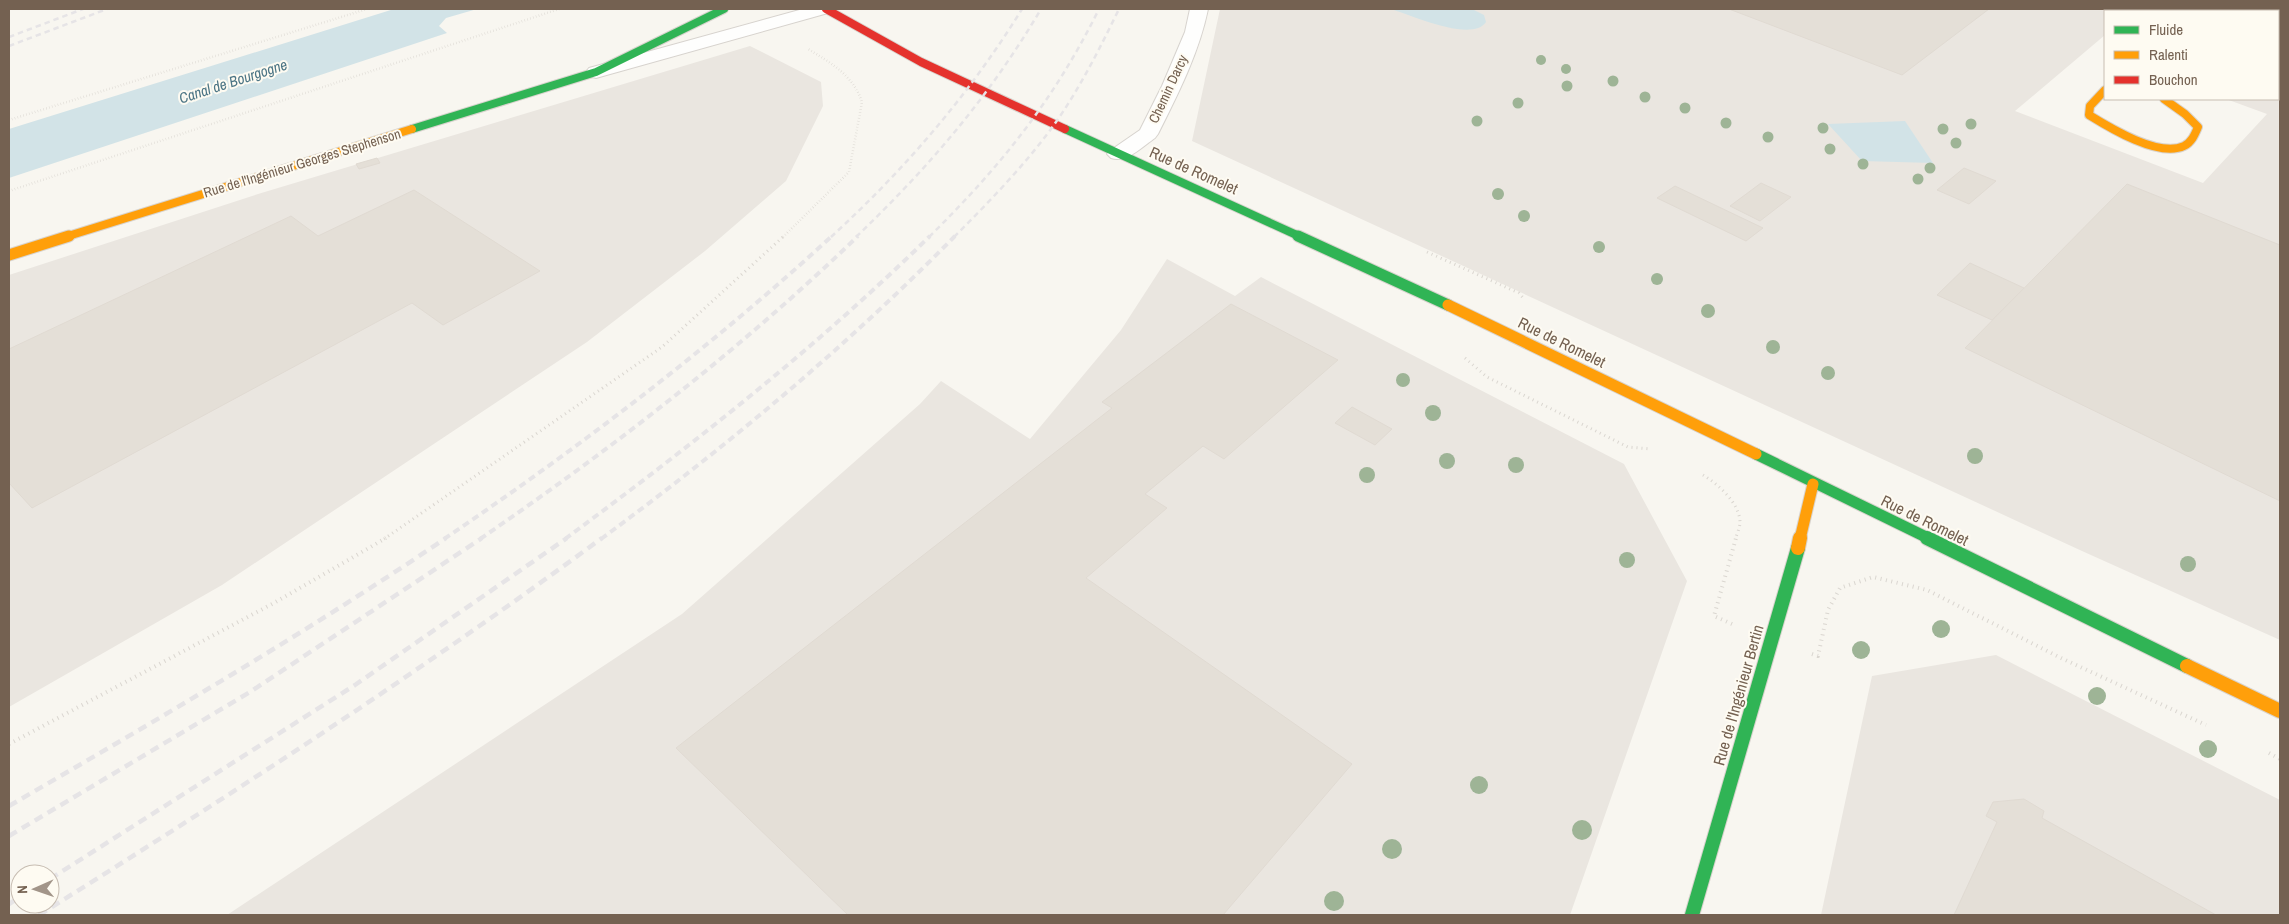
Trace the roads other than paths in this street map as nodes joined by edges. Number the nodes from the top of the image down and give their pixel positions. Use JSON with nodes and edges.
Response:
{"nodes":[{"id":1,"x":724,"y":9,"type":"edge"},
{"id":2,"x":822,"y":9,"type":"edge"},
{"id":3,"x":826,"y":9,"type":"edge"},
{"id":4,"x":1199,"y":9,"type":"edge"},
{"id":5,"x":596,"y":72,"type":"junction"},
{"id":6,"x":2104,"y":91,"type":"edge"},
{"id":7,"x":2165,"y":100,"type":"edge"},
{"id":8,"x":1118,"y":154,"type":"junction"},
{"id":9,"x":9,"y":255,"type":"edge"},
{"id":10,"x":1814,"y":484,"type":"junction"},
{"id":11,"x":2280,"y":711,"type":"edge"},
{"id":12,"x":1692,"y":915,"type":"edge"}],
"edges":[{"from":1,"to":5,"type":"street","name":"Rue de l'Ingénieur Georges Stephenson"},
{"from":2,"to":5,"type":"street","name":"Rue de l'Ingénieur Georges Stephenson"},
{"from":3,"to":8,"type":"street","name":"Rue de Romelet"},
{"from":4,"to":8,"type":"street","name":"Chemin Darcy"},
{"from":5,"to":9,"type":"street","name":"Rue de l'Ingénieur Georges Stephenson"},
{"from":6,"to":7,"type":"street"},
{"from":8,"to":10,"type":"street","name":"Rue de Romelet"},
{"from":10,"to":11,"type":"street","name":"Rue de Romelet"},
{"from":10,"to":12,"type":"street","name":"Rue de l'Ingénieur Bertin"}]}
